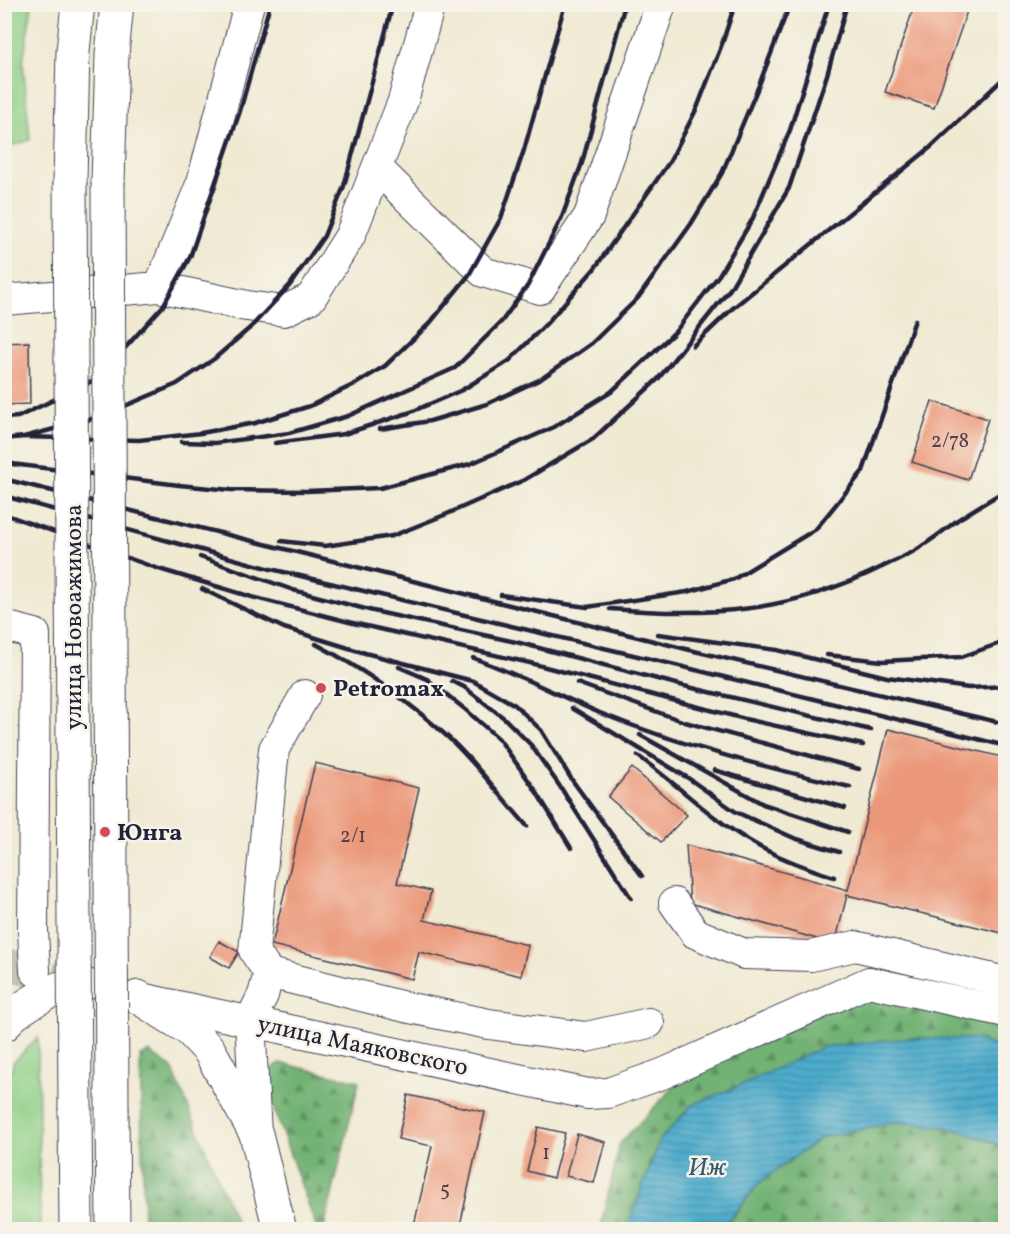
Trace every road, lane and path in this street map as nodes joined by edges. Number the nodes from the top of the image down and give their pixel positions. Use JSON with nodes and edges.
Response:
{"nodes":[{"id":1,"x":78,"y":4,"type":"edge"},
{"id":2,"x":117,"y":4,"type":"edge"},
{"id":3,"x":249,"y":4,"type":"edge"},
{"id":4,"x":430,"y":4,"type":"edge"},
{"id":5,"x":661,"y":4,"type":"edge"},
{"id":6,"x":377,"y":168,"type":"junction"},
{"id":7,"x":159,"y":287,"type":"junction"},
{"id":8,"x":4,"y":300,"type":"edge"},
{"id":9,"x":4,"y":626,"type":"edge"},
{"id":10,"x":305,"y":695,"type":"dead end"},
{"id":11,"x":674,"y":903,"type":"dead end"},
{"id":12,"x":35,"y":971,"type":"dead end"},
{"id":13,"x":269,"y":974,"type":"junction"},
{"id":14,"x":1005,"y":981,"type":"edge"},
{"id":15,"x":84,"y":984,"type":"dead end"},
{"id":16,"x":138,"y":997,"type":"joint"},
{"id":17,"x":1005,"y":1012,"type":"edge"},
{"id":18,"x":250,"y":1021,"type":"junction"},
{"id":19,"x":649,"y":1023,"type":"dead end"},
{"id":20,"x":4,"y":1025,"type":"edge"},
{"id":21,"x":256,"y":1134,"type":"junction"},
{"id":22,"x":76,"y":1230,"type":"edge"},
{"id":23,"x":114,"y":1230,"type":"edge"},
{"id":24,"x":280,"y":1230,"type":"edge"}],
"edges":[{"from":1,"to":22,"type":"main road","name":"улица Новоажимова","bridge":true},
{"from":2,"to":23,"type":"main road","name":"улица Новоажимова","bridge":true},
{"from":3,"to":7,"type":"street"},
{"from":4,"to":6,"type":"street"},
{"from":5,"to":6,"type":"street"},
{"from":6,"to":7,"type":"street"},
{"from":7,"to":8,"type":"street"},
{"from":9,"to":12,"type":"street"},
{"from":10,"to":13,"type":"street"},
{"from":11,"to":14,"type":"street"},
{"from":13,"to":18,"type":"street"},
{"from":13,"to":19,"type":"street"},
{"from":15,"to":20,"type":"main road"},
{"from":16,"to":18,"type":"street","name":"улица Маяковского"},
{"from":16,"to":21,"type":"main road"},
{"from":17,"to":18,"type":"street","name":"улица Маяковского"},
{"from":18,"to":21,"type":"street"},
{"from":21,"to":24,"type":"main road"}]}
